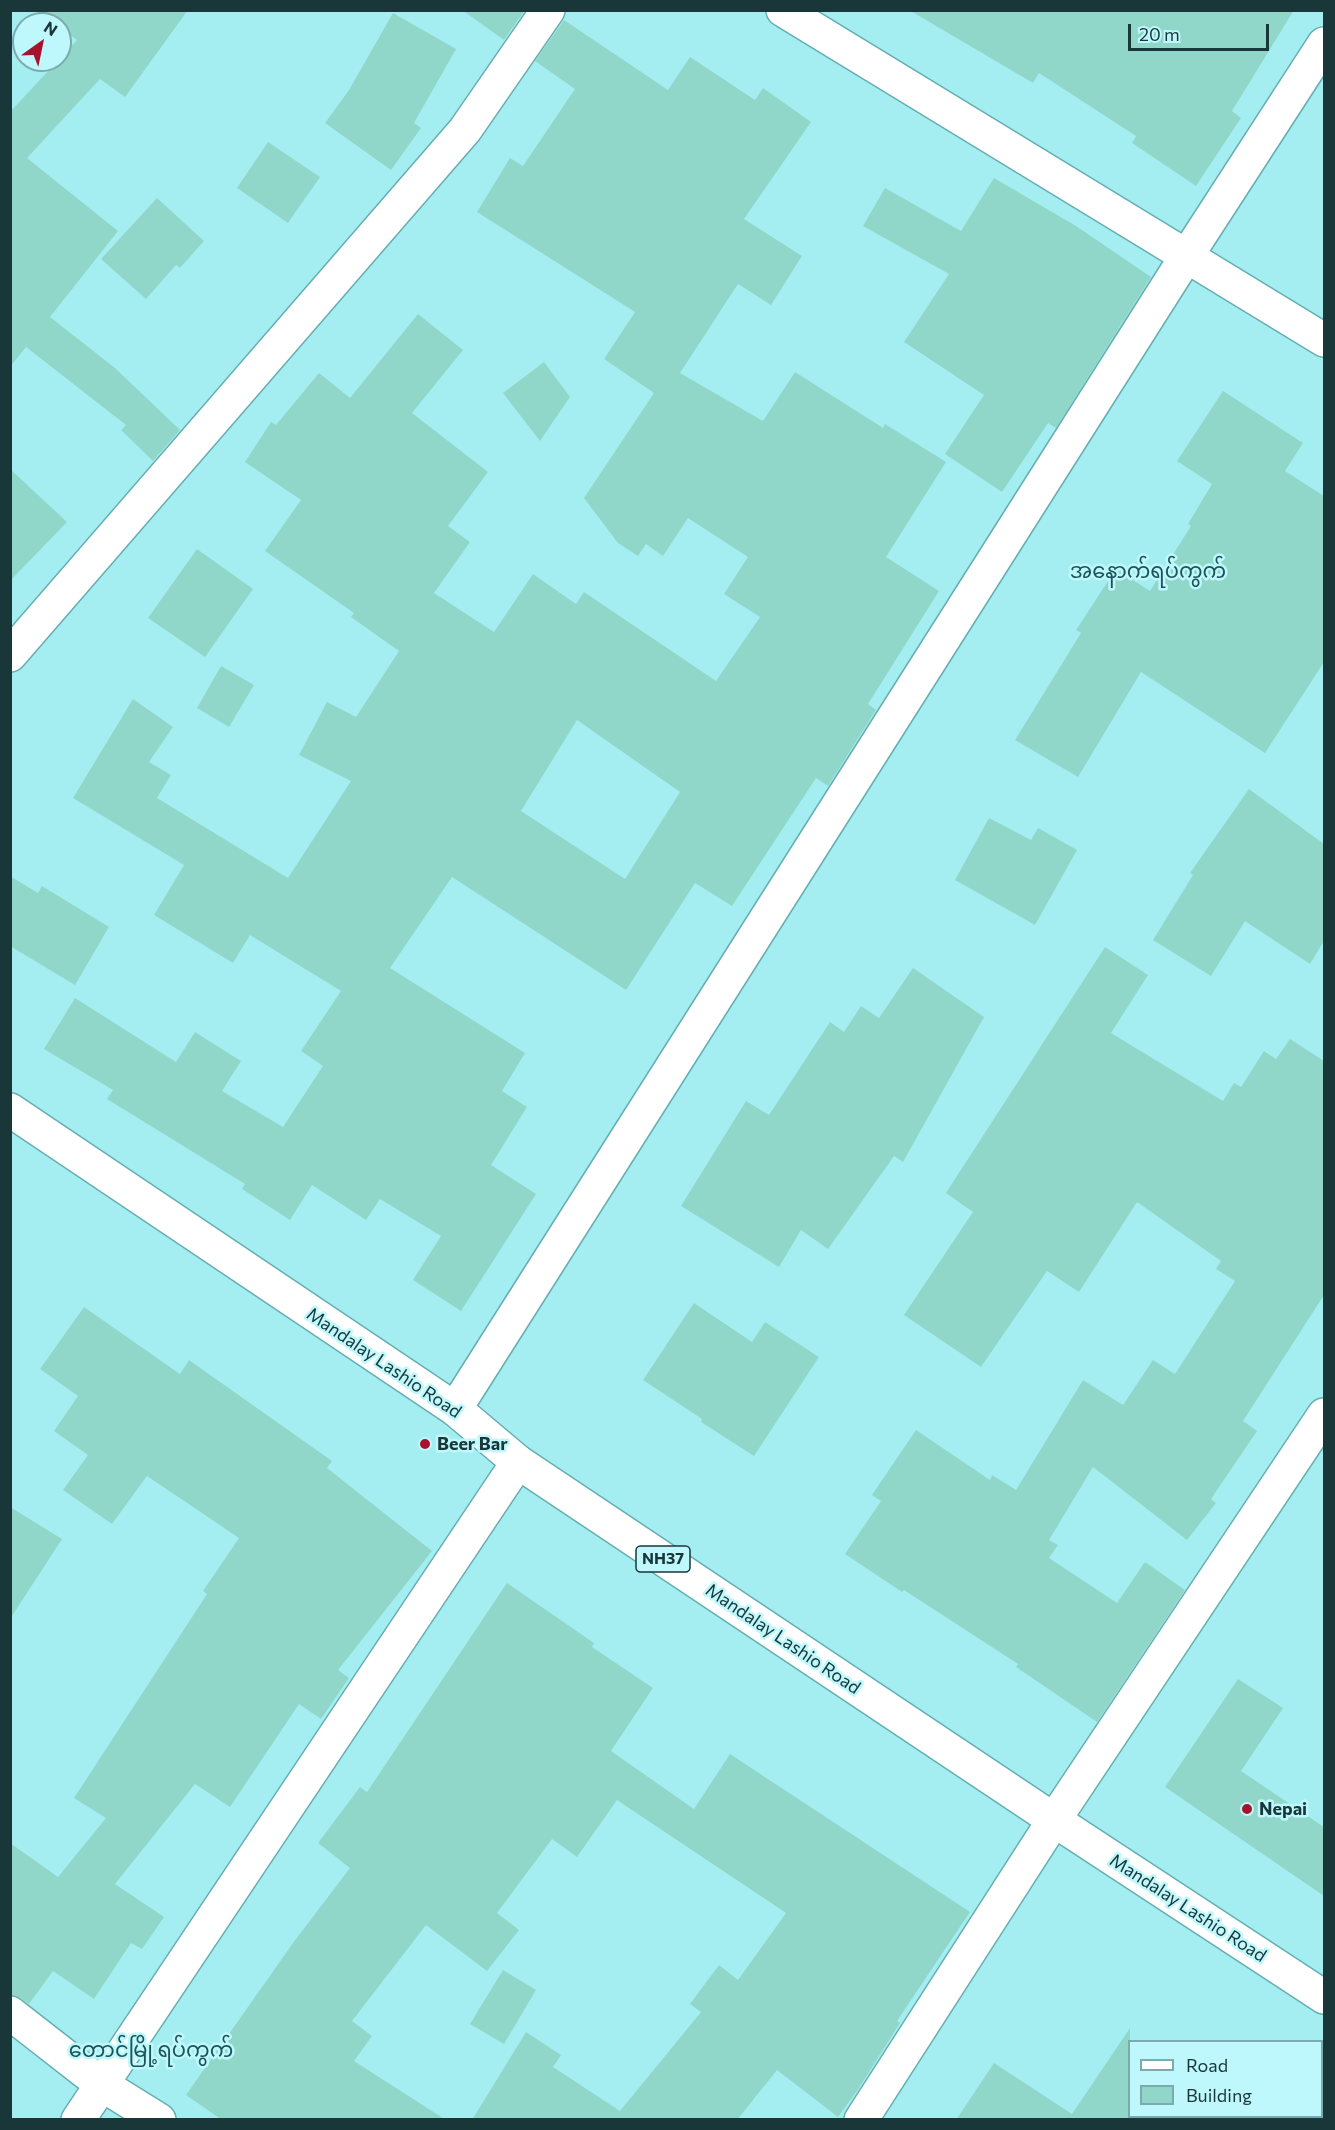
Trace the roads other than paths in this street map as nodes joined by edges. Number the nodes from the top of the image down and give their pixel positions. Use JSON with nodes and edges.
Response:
{"nodes":[{"id":1,"x":548,"y":10,"type":"edge"},
{"id":2,"x":783,"y":10,"type":"edge"},
{"id":3,"x":1324,"y":44,"type":"edge"},
{"id":4,"x":1186,"y":257,"type":"junction"},
{"id":5,"x":1324,"y":340,"type":"edge"},
{"id":6,"x":10,"y":655,"type":"edge"},
{"id":7,"x":10,"y":1110,"type":"edge"},
{"id":8,"x":455,"y":1409,"type":"junction"},
{"id":9,"x":1324,"y":1415,"type":"edge"},
{"id":10,"x":518,"y":1462,"type":"junction"},
{"id":11,"x":1054,"y":1820,"type":"junction"},
{"id":12,"x":1324,"y":1997,"type":"edge"},
{"id":13,"x":10,"y":2013,"type":"edge"},
{"id":14,"x":101,"y":2084,"type":"junction"},
{"id":15,"x":78,"y":2120,"type":"edge"},
{"id":16,"x":159,"y":2120,"type":"edge"},
{"id":17,"x":861,"y":2120,"type":"edge"}],
"edges":[{"from":1,"to":6,"type":"main road"},
{"from":2,"to":4,"type":"main road"},
{"from":3,"to":4,"type":"main road"},
{"from":4,"to":5,"type":"main road"},
{"from":4,"to":8,"type":"main road"},
{"from":7,"to":8,"type":"main road","name":"Mandalay Lashio Road","number":"NH37"},
{"from":8,"to":10,"type":"main road","name":"Mandalay Lashio Road","number":"NH37"},
{"from":9,"to":11,"type":"main road"},
{"from":10,"to":11,"type":"main road","name":"Mandalay Lashio Road","number":"NH37"},
{"from":10,"to":14,"type":"main road"},
{"from":11,"to":12,"type":"main road","name":"Mandalay Lashio Road","number":"NH37"},
{"from":11,"to":17,"type":"main road"},
{"from":13,"to":14,"type":"main road"},
{"from":14,"to":15,"type":"main road"},
{"from":14,"to":16,"type":"main road"}]}
